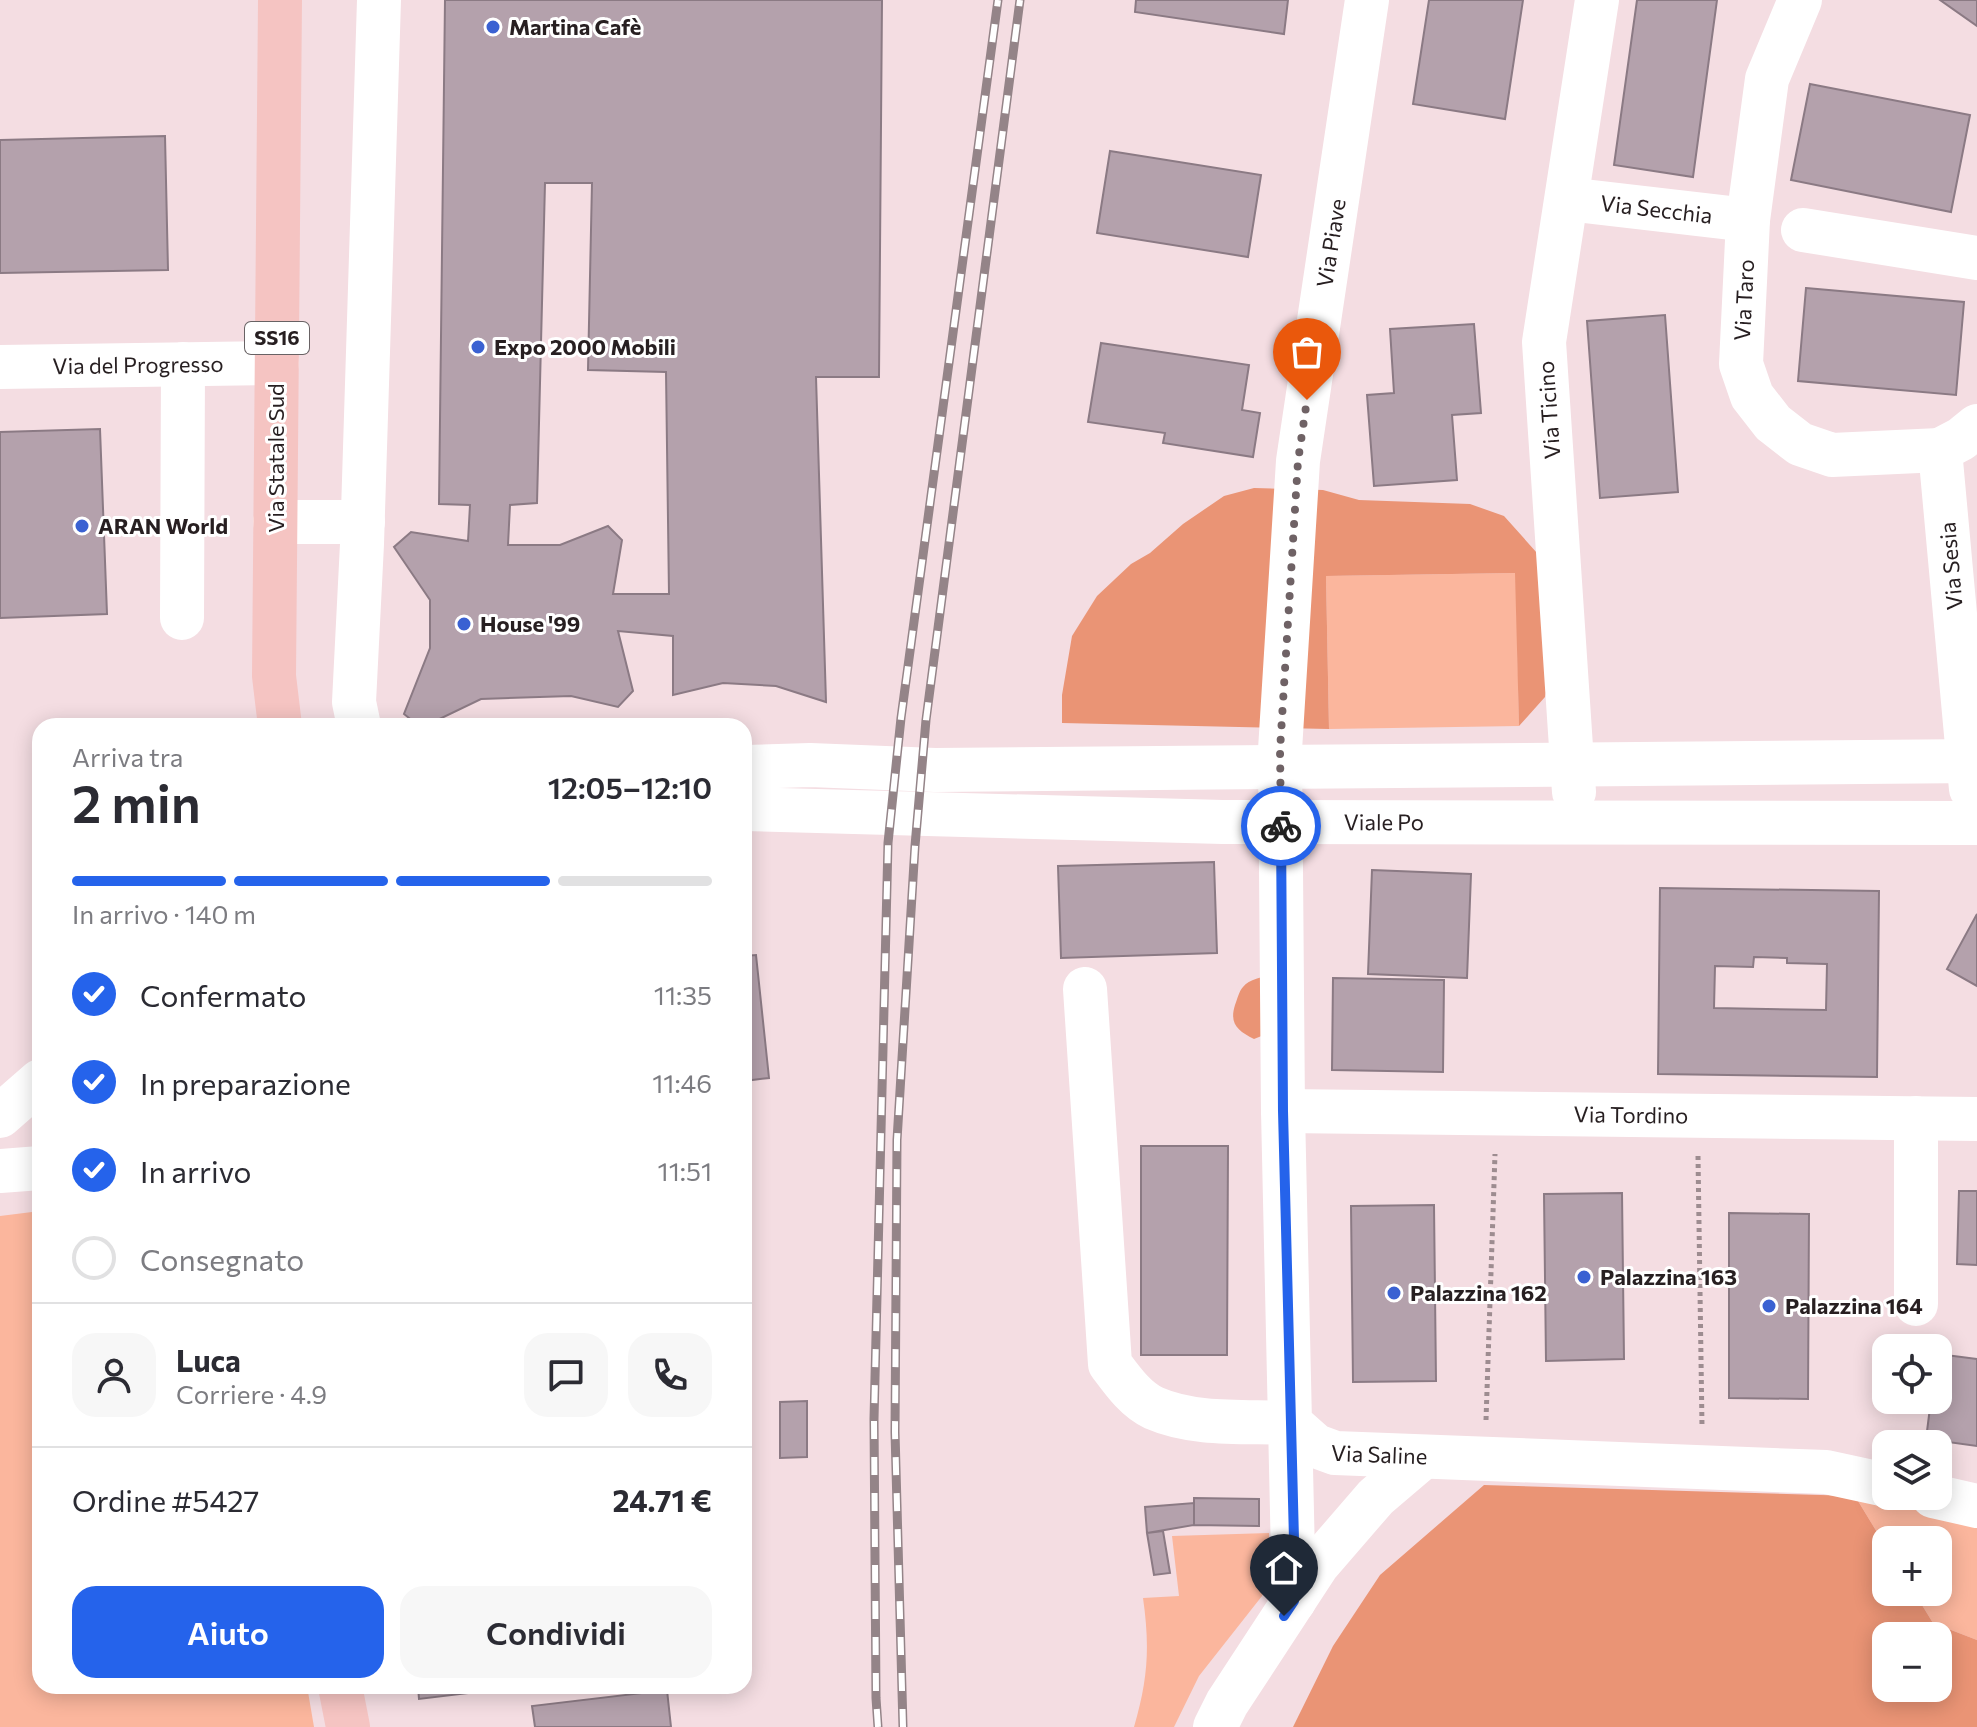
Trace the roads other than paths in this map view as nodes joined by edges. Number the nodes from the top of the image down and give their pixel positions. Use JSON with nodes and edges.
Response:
{"nodes":[{"id":1,"x":280,"y":0,"type":"edge"},
{"id":2,"x":379,"y":0,"type":"edge"},
{"id":3,"x":1367,"y":0,"type":"edge"},
{"id":4,"x":1597,"y":0,"type":"edge"},
{"id":5,"x":1800,"y":0,"type":"edge"},
{"id":6,"x":1567,"y":199,"type":"junction"},
{"id":7,"x":1748,"y":220,"type":"junction"},
{"id":8,"x":1803,"y":230,"type":"dead end"},
{"id":9,"x":1977,"y":258,"type":"edge"},
{"id":10,"x":277,"y":363,"type":"junction"},
{"id":11,"x":183,"y":364,"type":"junction"},
{"id":12,"x":0,"y":367,"type":"edge"},
{"id":13,"x":1977,"y":426,"type":"edge"},
{"id":14,"x":1940,"y":450,"type":"junction"},
{"id":15,"x":275,"y":522,"type":"junction"},
{"id":16,"x":363,"y":522,"type":"junction"},
{"id":17,"x":182,"y":618,"type":"dead end"},
{"id":18,"x":274,"y":676,"type":"junction"},
{"id":19,"x":262,"y":718,"type":"edge"},
{"id":20,"x":279,"y":718,"type":"edge"},
{"id":21,"x":357,"y":718,"type":"edge"},
{"id":22,"x":1973,"y":761,"type":"edge"},
{"id":23,"x":1573,"y":765,"type":"junction"},
{"id":24,"x":1280,"y":766,"type":"junction"},
{"id":25,"x":752,"y":767,"type":"edge"},
{"id":26,"x":752,"y":809,"type":"edge"},
{"id":27,"x":1281,"y":822,"type":"junction"},
{"id":28,"x":1575,"y":822,"type":"junction"},
{"id":29,"x":1975,"y":823,"type":"edge"},
{"id":30,"x":1085,"y":989,"type":"dead end"},
{"id":31,"x":32,"y":1088,"type":"edge"},
{"id":32,"x":1283,"y":1111,"type":"junction"},
{"id":33,"x":0,"y":1116,"type":"edge"},
{"id":34,"x":1916,"y":1118,"type":"junction"},
{"id":35,"x":1977,"y":1119,"type":"edge"},
{"id":36,"x":32,"y":1169,"type":"edge"},
{"id":37,"x":0,"y":1171,"type":"edge"},
{"id":38,"x":1916,"y":1304,"type":"dead end"},
{"id":39,"x":1290,"y":1423,"type":"junction"},
{"id":40,"x":1423,"y":1457,"type":"junction"},
{"id":41,"x":1872,"y":1482,"type":"edge"},
{"id":42,"x":1952,"y":1500,"type":"edge"},
{"id":43,"x":1977,"y":1506,"type":"edge"},
{"id":44,"x":1294,"y":1601,"type":"junction"},
{"id":45,"x":342,"y":1694,"type":"edge"},
{"id":46,"x":348,"y":1727,"type":"edge"},
{"id":47,"x":1215,"y":1727,"type":"edge"}],
"edges":[{"from":1,"to":10,"type":"main road","name":"Via Statale Sud","number":"SS16"},
{"from":2,"to":16,"type":"street"},
{"from":3,"to":24,"type":"street","name":"Via Piave"},
{"from":4,"to":6,"type":"street","name":"Via Ticino"},
{"from":5,"to":7,"type":"street","name":"Via Taro"},
{"from":6,"to":7,"type":"street","name":"Via Secchia"},
{"from":6,"to":23,"type":"street","name":"Via Ticino"},
{"from":7,"to":14,"type":"street","name":"Via Taro"},
{"from":8,"to":9,"type":"street"},
{"from":10,"to":11,"type":"street","name":"Via del Progresso"},
{"from":10,"to":15,"type":"main road","name":"Via Statale Sud","number":"SS16"},
{"from":11,"to":12,"type":"street","name":"Via del Progresso"},
{"from":11,"to":17,"type":"street"},
{"from":13,"to":14,"type":"street"},
{"from":14,"to":22,"type":"street","name":"Via Sesia"},
{"from":15,"to":16,"type":"street"},
{"from":15,"to":18,"type":"main road","name":"Via Statale Sud","number":"SS16"},
{"from":16,"to":21,"type":"street"},
{"from":18,"to":19,"type":"main road","number":"SS16"},
{"from":18,"to":20,"type":"main road","number":"SS16"},
{"from":22,"to":23,"type":"street"},
{"from":22,"to":29,"type":"street","name":"Via Sesia"},
{"from":23,"to":24,"type":"street"},
{"from":23,"to":28,"type":"street","name":"Via Ticino"},
{"from":24,"to":25,"type":"street"},
{"from":24,"to":27,"type":"street","name":"Via Piave"},
{"from":26,"to":27,"type":"street","name":"Viale Po"},
{"from":27,"to":28,"type":"street","name":"Viale Po"},
{"from":27,"to":32,"type":"street"},
{"from":28,"to":29,"type":"street","name":"Viale Po"},
{"from":30,"to":39,"type":"street"},
{"from":31,"to":33,"type":"street"},
{"from":32,"to":34,"type":"street","name":"Via Tordino"},
{"from":32,"to":39,"type":"street"},
{"from":34,"to":35,"type":"street","name":"Via Tordino"},
{"from":34,"to":38,"type":"street"},
{"from":36,"to":37,"type":"street"},
{"from":39,"to":40,"type":"street","name":"Via Saline"},
{"from":39,"to":44,"type":"street"},
{"from":40,"to":41,"type":"street","name":"Via Saline"},
{"from":40,"to":44,"type":"street"},
{"from":42,"to":43,"type":"street"},
{"from":44,"to":47,"type":"street"},
{"from":45,"to":46,"type":"main road"}]}
